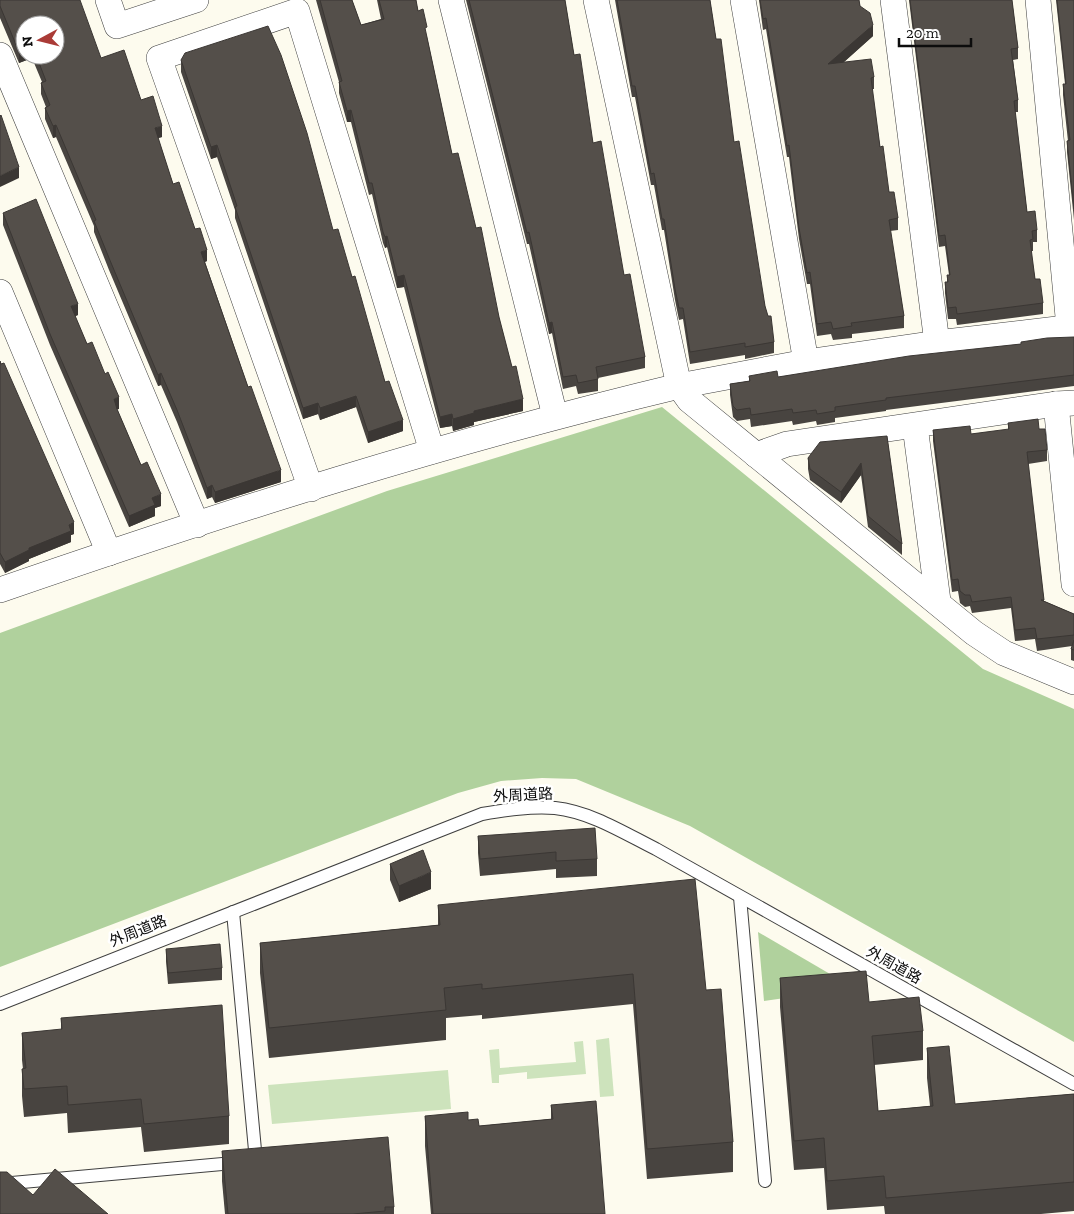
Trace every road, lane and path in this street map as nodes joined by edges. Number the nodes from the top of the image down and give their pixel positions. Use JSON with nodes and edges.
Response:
{"nodes":[{"id":1,"x":108,"y":0,"type":"edge"},
{"id":2,"x":196,"y":0,"type":"edge"},
{"id":3,"x":450,"y":0,"type":"edge"},
{"id":4,"x":596,"y":0,"type":"edge"},
{"id":5,"x":742,"y":0,"type":"edge"},
{"id":6,"x":893,"y":0,"type":"edge"},
{"id":7,"x":1038,"y":0,"type":"edge"},
{"id":8,"x":2,"y":65,"type":"edge"},
{"id":9,"x":0,"y":292,"type":"edge"},
{"id":10,"x":1072,"y":327,"type":"edge"},
{"id":11,"x":937,"y":343,"type":"junction"},
{"id":12,"x":806,"y":362,"type":"junction"},
{"id":13,"x":679,"y":386,"type":"junction"},
{"id":14,"x":1065,"y":404,"type":"edge"},
{"id":15,"x":555,"y":416,"type":"junction"},
{"id":16,"x":915,"y":426,"type":"junction"},
{"id":17,"x":432,"y":451,"type":"junction"},
{"id":18,"x":756,"y":455,"type":"junction"},
{"id":19,"x":311,"y":489,"type":"junction"},
{"id":20,"x":197,"y":525,"type":"junction"},
{"id":21,"x":109,"y":553,"type":"junction"},
{"id":22,"x":1074,"y":584,"type":"edge"},
{"id":23,"x":0,"y":590,"type":"edge"},
{"id":24,"x":938,"y":601,"type":"junction"},
{"id":25,"x":1074,"y":682,"type":"edge"},
{"id":26,"x":740,"y":897,"type":"junction"},
{"id":27,"x":233,"y":912,"type":"junction"},
{"id":28,"x":0,"y":1004,"type":"edge"},
{"id":29,"x":1074,"y":1084,"type":"edge"},
{"id":30,"x":765,"y":1181,"type":"dead end"},
{"id":31,"x":0,"y":1184,"type":"edge"}],
"edges":[{"from":1,"to":2,"type":"street"},
{"from":3,"to":15,"type":"street"},
{"from":4,"to":13,"type":"street"},
{"from":5,"to":12,"type":"street"},
{"from":6,"to":11,"type":"street"},
{"from":7,"to":10,"type":"street"},
{"from":8,"to":20,"type":"street"},
{"from":9,"to":21,"type":"street"},
{"from":10,"to":11,"type":"street"},
{"from":11,"to":12,"type":"street"},
{"from":12,"to":13,"type":"street"},
{"from":13,"to":15,"type":"street"},
{"from":13,"to":18,"type":"street"},
{"from":14,"to":16,"type":"street"},
{"from":14,"to":22,"type":"street"},
{"from":15,"to":17,"type":"street"},
{"from":16,"to":18,"type":"street"},
{"from":16,"to":24,"type":"street"},
{"from":17,"to":19,"type":"street"},
{"from":17,"to":19,"type":"street"},
{"from":18,"to":24,"type":"street"},
{"from":19,"to":20,"type":"street"},
{"from":20,"to":21,"type":"street"},
{"from":21,"to":23,"type":"street"},
{"from":24,"to":25,"type":"street"},
{"from":26,"to":27,"type":"lane","name":"外周道路"},
{"from":26,"to":29,"type":"lane","name":"外周道路"},
{"from":26,"to":30,"type":"lane"},
{"from":27,"to":28,"type":"lane","name":"外周道路"},
{"from":27,"to":31,"type":"lane"}]}
